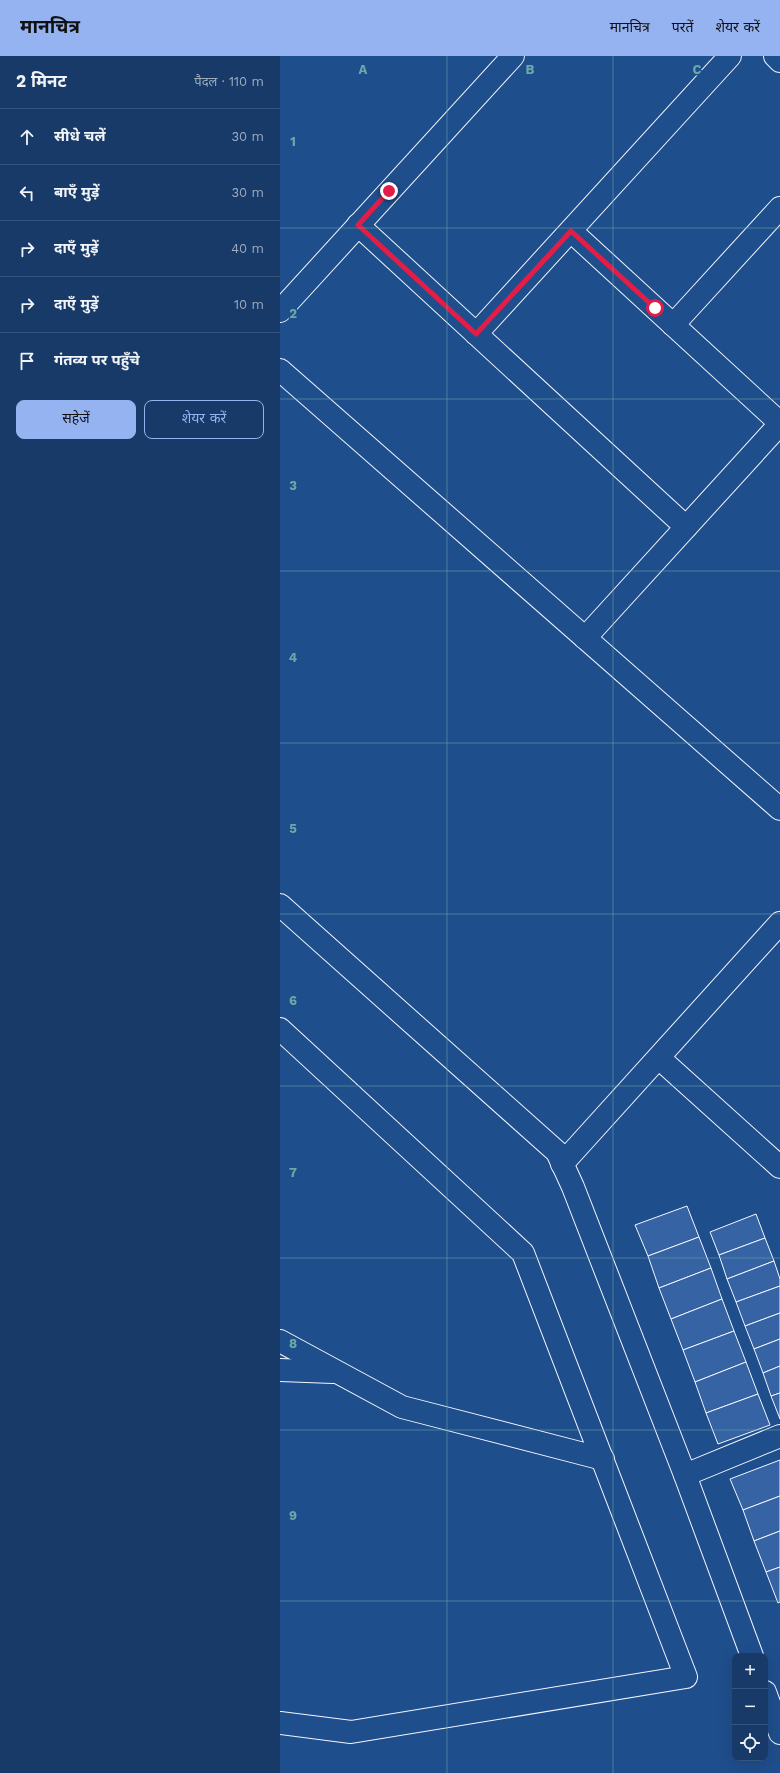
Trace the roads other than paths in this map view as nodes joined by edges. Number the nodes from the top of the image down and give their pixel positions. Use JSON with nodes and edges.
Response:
{"nodes":[{"id":1,"x":513,"y":56,"type":"edge"},
{"id":2,"x":730,"y":56,"type":"edge"},
{"id":3,"x":775,"y":56,"type":"edge"},
{"id":4,"x":780,"y":61,"type":"edge"},
{"id":5,"x":780,"y":208,"type":"edge"},
{"id":6,"x":358,"y":225,"type":"junction"},
{"id":7,"x":571,"y":231,"type":"junction"},
{"id":8,"x":280,"y":311,"type":"edge"},
{"id":9,"x":673,"y":325,"type":"junction"},
{"id":10,"x":476,"y":334,"type":"junction"},
{"id":11,"x":280,"y":370,"type":"edge"},
{"id":12,"x":780,"y":423,"type":"edge"},
{"id":13,"x":686,"y":527,"type":"junction"},
{"id":14,"x":585,"y":638,"type":"junction"},
{"id":15,"x":780,"y":809,"type":"edge"},
{"id":16,"x":280,"y":905,"type":"edge"},
{"id":17,"x":780,"y":923,"type":"edge"},
{"id":18,"x":280,"y":1029,"type":"edge"},
{"id":19,"x":659,"y":1058,"type":"junction"},
{"id":20,"x":562,"y":1164,"type":"junction"},
{"id":21,"x":780,"y":1167,"type":"edge"},
{"id":22,"x":280,"y":1341,"type":"edge"},
{"id":23,"x":280,"y":1370,"type":"edge"},
{"id":24,"x":337,"y":1372,"type":"junction"},
{"id":25,"x":780,"y":1436,"type":"edge"},
{"id":26,"x":603,"y":1459,"type":"junction"},
{"id":27,"x":685,"y":1476,"type":"junction"},
{"id":28,"x":751,"y":1653,"type":"edge"},
{"id":29,"x":768,"y":1700,"type":"edge"},
{"id":30,"x":280,"y":1723,"type":"edge"},
{"id":31,"x":780,"y":1732,"type":"edge"}],
"edges":[{"from":1,"to":6,"type":"street"},
{"from":2,"to":7,"type":"street"},
{"from":3,"to":4,"type":"street"},
{"from":5,"to":9,"type":"street"},
{"from":6,"to":8,"type":"street"},
{"from":6,"to":10,"type":"street"},
{"from":7,"to":9,"type":"street"},
{"from":7,"to":10,"type":"street"},
{"from":9,"to":12,"type":"street"},
{"from":10,"to":13,"type":"street"},
{"from":11,"to":14,"type":"street"},
{"from":12,"to":13,"type":"street"},
{"from":13,"to":14,"type":"street"},
{"from":14,"to":15,"type":"street"},
{"from":16,"to":20,"type":"street"},
{"from":17,"to":19,"type":"street"},
{"from":18,"to":26,"type":"street"},
{"from":19,"to":20,"type":"street"},
{"from":19,"to":21,"type":"street"},
{"from":20,"to":27,"type":"street"},
{"from":22,"to":24,"type":"street"},
{"from":23,"to":24,"type":"street"},
{"from":24,"to":26,"type":"street"},
{"from":25,"to":27,"type":"street"},
{"from":26,"to":30,"type":"street"},
{"from":27,"to":28,"type":"street"},
{"from":29,"to":31,"type":"street"}]}
